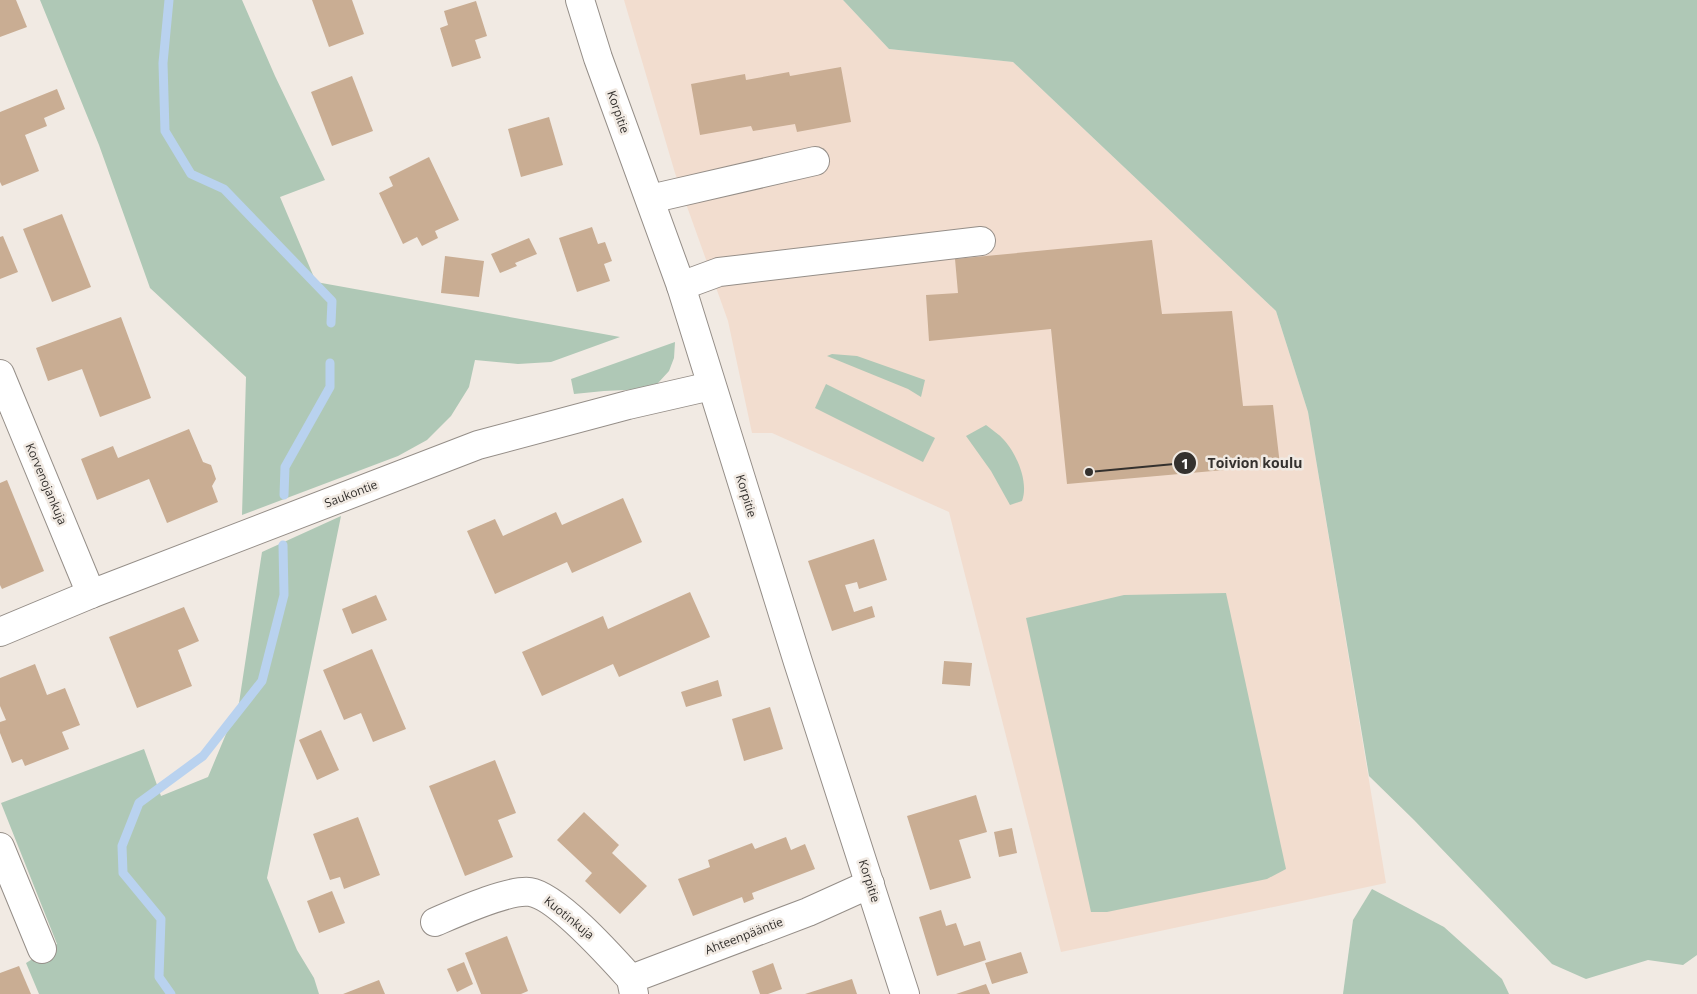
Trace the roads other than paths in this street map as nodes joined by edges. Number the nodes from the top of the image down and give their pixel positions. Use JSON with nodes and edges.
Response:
{"nodes":[{"id":1,"x":580,"y":0,"type":"edge"},
{"id":2,"x":815,"y":161,"type":"dead end"},
{"id":3,"x":650,"y":199,"type":"junction"},
{"id":4,"x":980,"y":241,"type":"dead end"},
{"id":5,"x":681,"y":286,"type":"junction"},
{"id":6,"x":0,"y":374,"type":"edge"},
{"id":7,"x":712,"y":386,"type":"junction"},
{"id":8,"x":91,"y":594,"type":"junction"},
{"id":9,"x":0,"y":632,"type":"edge"},
{"id":10,"x":0,"y":846,"type":"edge"},
{"id":11,"x":870,"y":884,"type":"junction"},
{"id":12,"x":436,"y":922,"type":"dead end"},
{"id":13,"x":42,"y":949,"type":"dead end"},
{"id":14,"x":633,"y":986,"type":"edge"},
{"id":15,"x":905,"y":994,"type":"edge"}],
"edges":[{"from":1,"to":3,"type":"street","name":"Korpitie"},
{"from":2,"to":3,"type":"street"},
{"from":3,"to":5,"type":"street","name":"Korpitie"},
{"from":4,"to":5,"type":"street"},
{"from":5,"to":7,"type":"street","name":"Korpitie"},
{"from":6,"to":8,"type":"street","name":"Korvenojankuja"},
{"from":7,"to":8,"type":"street","name":"Saukontie"},
{"from":7,"to":11,"type":"street","name":"Korpitie"},
{"from":8,"to":9,"type":"street","name":"Saukontie"},
{"from":10,"to":13,"type":"street"},
{"from":11,"to":14,"type":"street","name":"Ahteenpääntie"},
{"from":11,"to":15,"type":"street","name":"Korpitie"},
{"from":12,"to":14,"type":"street","name":"Kuotinkuja"}]}
